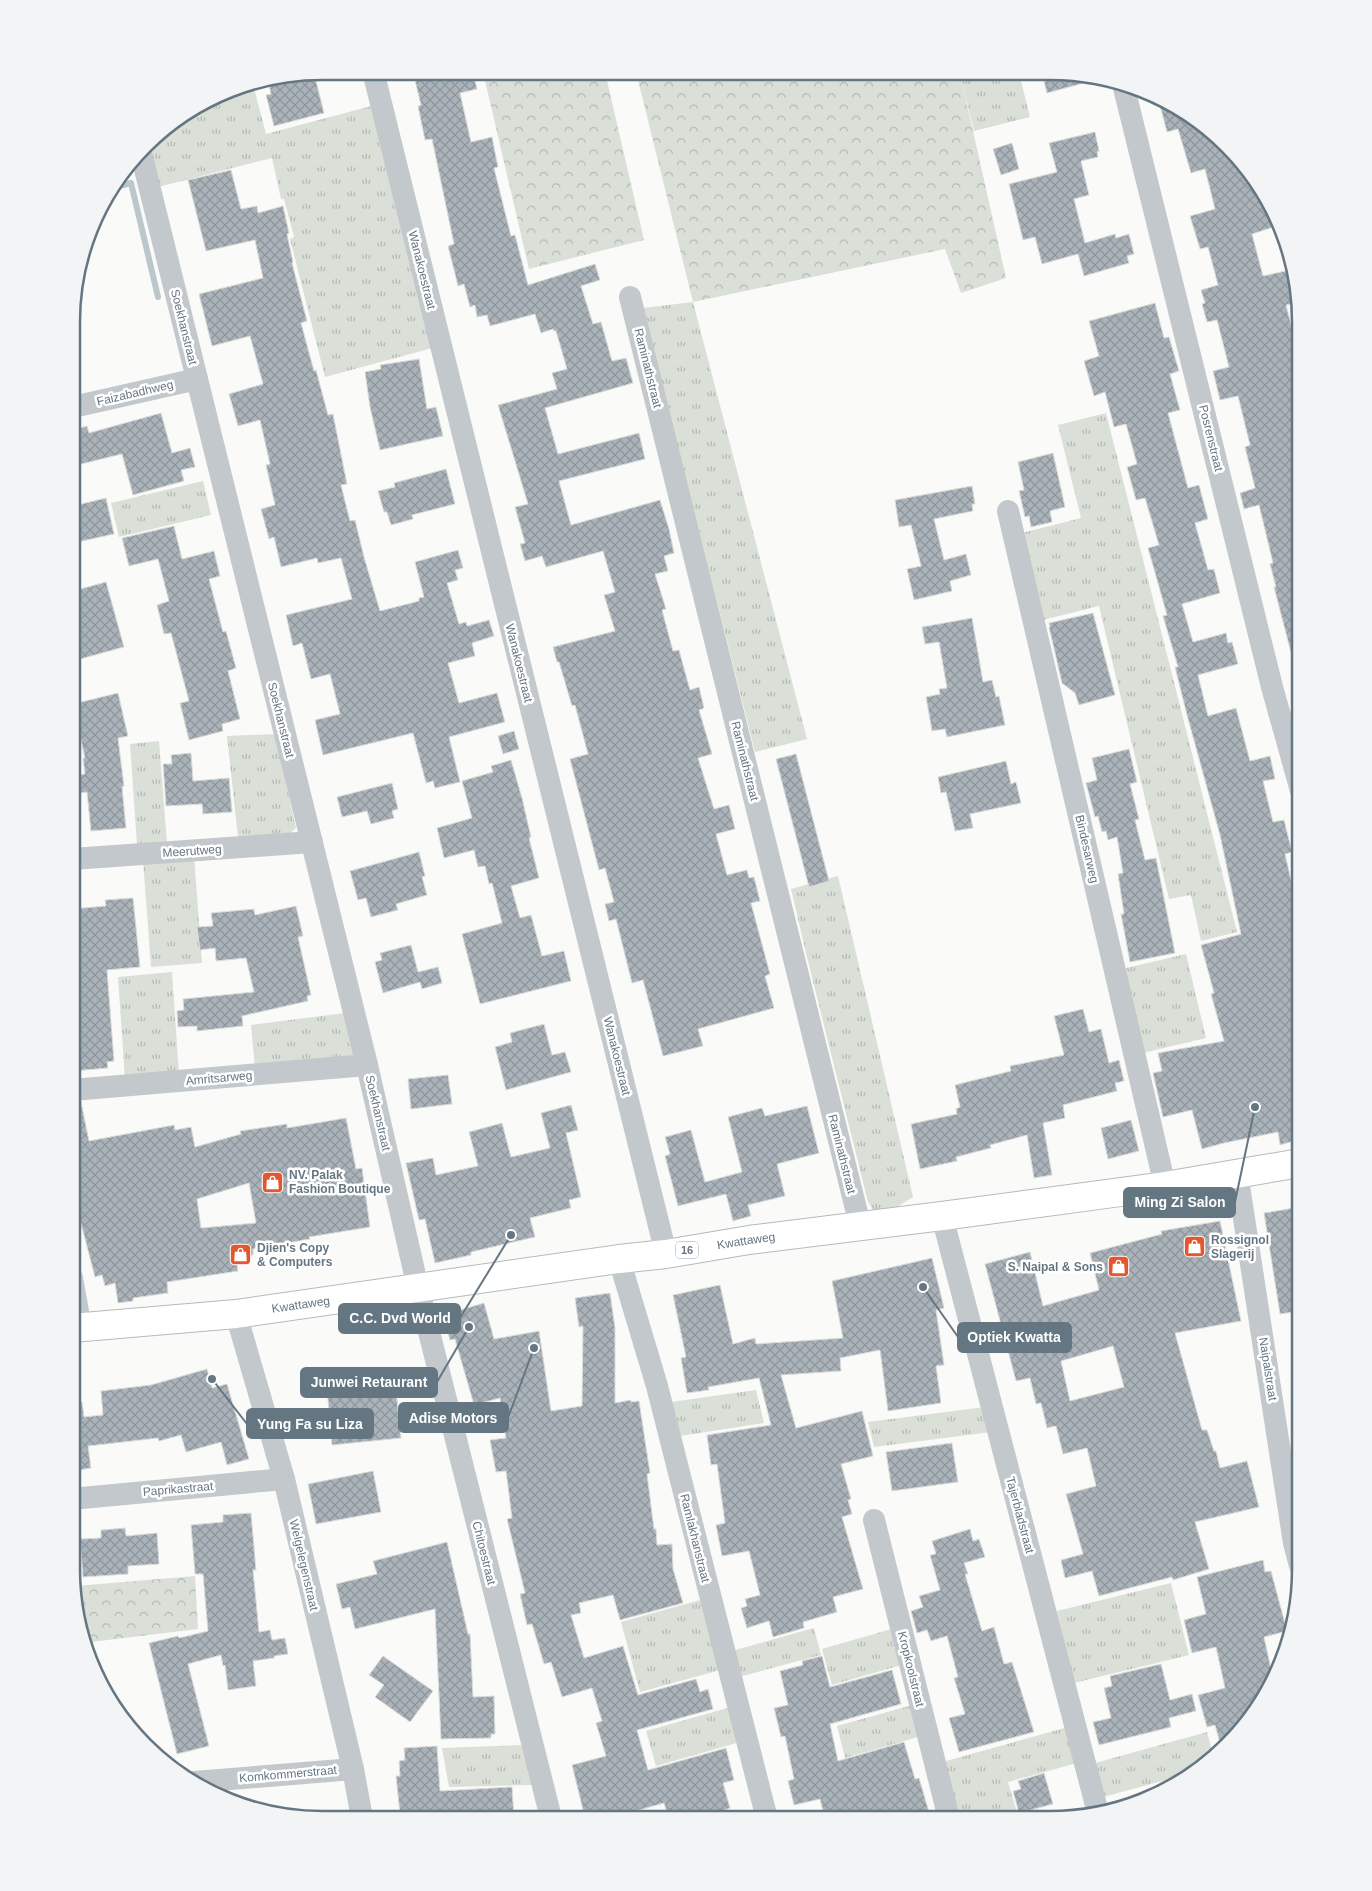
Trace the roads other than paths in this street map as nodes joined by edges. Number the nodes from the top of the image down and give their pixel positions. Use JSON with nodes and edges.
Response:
{"nodes":[{"id":1,"x":375,"y":80,"type":"edge"},
{"id":2,"x":1130,"y":94,"type":"edge"},
{"id":3,"x":139,"y":164,"type":"edge"},
{"id":4,"x":630,"y":297,"type":"dead end"},
{"id":5,"x":197,"y":379,"type":"junction"},
{"id":6,"x":80,"y":406,"type":"edge"},
{"id":7,"x":1008,"y":511,"type":"dead end"},
{"id":8,"x":1292,"y":762,"type":"edge"},
{"id":9,"x":312,"y":842,"type":"junction"},
{"id":10,"x":80,"y":857,"type":"edge"},
{"id":11,"x":367,"y":1065,"type":"junction"},
{"id":12,"x":80,"y":1089,"type":"edge"},
{"id":13,"x":1292,"y":1164,"type":"edge"},
{"id":14,"x":1237,"y":1173,"type":"junction"},
{"id":15,"x":1165,"y":1186,"type":"junction"},
{"id":16,"x":942,"y":1216,"type":"junction"},
{"id":17,"x":860,"y":1225,"type":"junction"},
{"id":18,"x":666,"y":1254,"type":"junction"},
{"id":19,"x":619,"y":1258,"type":"junction"},
{"id":20,"x":418,"y":1288,"type":"junction"},
{"id":21,"x":236,"y":1314,"type":"junction"},
{"id":22,"x":80,"y":1328,"type":"edge"},
{"id":23,"x":284,"y":1479,"type":"junction"},
{"id":24,"x":80,"y":1497,"type":"edge"},
{"id":25,"x":874,"y":1520,"type":"dead end"},
{"id":26,"x":1292,"y":1530,"type":"edge"},
{"id":27,"x":353,"y":1769,"type":"junction"},
{"id":28,"x":205,"y":1781,"type":"edge"},
{"id":29,"x":1096,"y":1806,"type":"edge"},
{"id":30,"x":361,"y":1811,"type":"edge"},
{"id":31,"x":548,"y":1811,"type":"edge"},
{"id":32,"x":765,"y":1811,"type":"edge"},
{"id":33,"x":947,"y":1811,"type":"edge"}],
"edges":[{"from":1,"to":18,"type":"street","name":"Wanakoestraat"},
{"from":2,"to":8,"type":"street","name":"Posrenstraat"},
{"from":3,"to":5,"type":"street","name":"Soekhanstraat"},
{"from":4,"to":17,"type":"street","name":"Raminathstraat"},
{"from":5,"to":6,"type":"street","name":"Faizabadhweg"},
{"from":5,"to":9,"type":"street","name":"Soekhanstraat"},
{"from":7,"to":15,"type":"street","name":"Bindesarweg"},
{"from":9,"to":10,"type":"street","name":"Meerutweg"},
{"from":9,"to":11,"type":"street","name":"Soekhanstraat"},
{"from":11,"to":12,"type":"street","name":"Amritsarweg"},
{"from":11,"to":20,"type":"street","name":"Soekhanstraat"},
{"from":13,"to":14,"type":"main road","name":"Kwattaweg","number":"16"},
{"from":14,"to":15,"type":"main road","name":"Kwattaweg","number":"16"},
{"from":14,"to":26,"type":"street","name":"Naipalstraat"},
{"from":15,"to":16,"type":"main road","name":"Kwattaweg","number":"16"},
{"from":16,"to":17,"type":"main road","name":"Kwattaweg","number":"16"},
{"from":16,"to":29,"type":"street","name":"Tajerbladstraat"},
{"from":17,"to":18,"type":"main road","name":"Kwattaweg","number":"16"},
{"from":18,"to":19,"type":"main road","name":"Kwattaweg","number":"16"},
{"from":19,"to":20,"type":"main road","name":"Kwattaweg","number":"16"},
{"from":19,"to":32,"type":"street","name":"Ramlakhanstraat"},
{"from":20,"to":21,"type":"main road","name":"Kwattaweg","number":"16"},
{"from":20,"to":31,"type":"street","name":"Chitoestraat"},
{"from":21,"to":22,"type":"main road","name":"Kwattaweg","number":"16"},
{"from":21,"to":23,"type":"street","name":"Welgelegenstraat"},
{"from":23,"to":24,"type":"street","name":"Paprikastraat"},
{"from":23,"to":27,"type":"street","name":"Welgelegenstraat"},
{"from":25,"to":33,"type":"street","name":"Kropkoolstraat"},
{"from":27,"to":28,"type":"street","name":"Komkommerstraat"},
{"from":27,"to":30,"type":"street","name":"Welgelegenstraat"}]}
